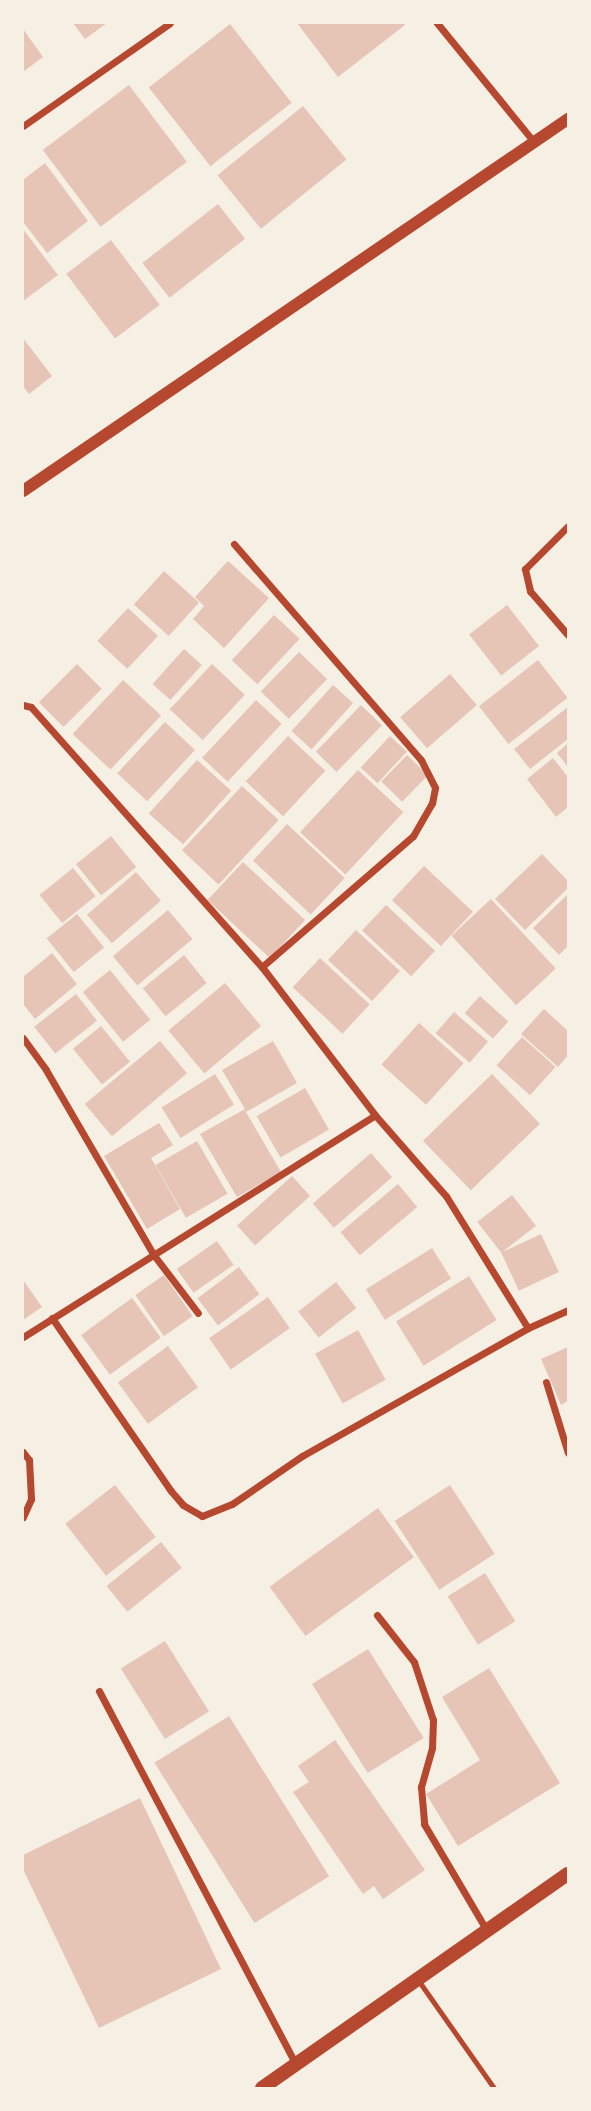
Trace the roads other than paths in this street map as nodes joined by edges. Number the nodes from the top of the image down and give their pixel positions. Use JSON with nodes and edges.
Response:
{"nodes":[{"id":1,"x":170,"y":23,"type":"edge"},
{"id":2,"x":438,"y":23,"type":"edge"},
{"id":3,"x":568,"y":118,"type":"edge"},
{"id":4,"x":23,"y":126,"type":"edge"},
{"id":5,"x":534,"y":142,"type":"junction"},
{"id":6,"x":23,"y":491,"type":"edge"},
{"id":7,"x":568,"y":526,"type":"edge"},
{"id":8,"x":234,"y":544,"type":"dead end"},
{"id":9,"x":568,"y":635,"type":"edge"},
{"id":10,"x":23,"y":705,"type":"edge"},
{"id":11,"x":262,"y":967,"type":"junction"},
{"id":12,"x":23,"y":1038,"type":"edge"},
{"id":13,"x":375,"y":1115,"type":"junction"},
{"id":14,"x":153,"y":1254,"type":"junction"},
{"id":15,"x":568,"y":1310,"type":"edge"},
{"id":16,"x":198,"y":1313,"type":"dead end"},
{"id":17,"x":51,"y":1318,"type":"junction"},
{"id":18,"x":528,"y":1328,"type":"junction"},
{"id":19,"x":23,"y":1337,"type":"edge"},
{"id":20,"x":546,"y":1382,"type":"dead end"},
{"id":21,"x":23,"y":1452,"type":"edge"},
{"id":22,"x":568,"y":1453,"type":"edge"},
{"id":23,"x":23,"y":1517,"type":"edge"},
{"id":24,"x":377,"y":1615,"type":"dead end"},
{"id":25,"x":99,"y":1692,"type":"dead end"},
{"id":26,"x":568,"y":1874,"type":"edge"},
{"id":27,"x":487,"y":1932,"type":"junction"},
{"id":28,"x":418,"y":1980,"type":"junction"},
{"id":29,"x":296,"y":2065,"type":"junction"},
{"id":30,"x":262,"y":2088,"type":"edge"},
{"id":31,"x":494,"y":2088,"type":"edge"}],
"edges":[{"from":1,"to":4,"type":"street"},
{"from":2,"to":5,"type":"street"},
{"from":3,"to":5,"type":"street"},
{"from":5,"to":6,"type":"street"},
{"from":7,"to":9,"type":"street"},
{"from":8,"to":11,"type":"street"},
{"from":10,"to":11,"type":"street"},
{"from":11,"to":13,"type":"street"},
{"from":12,"to":14,"type":"street"},
{"from":13,"to":14,"type":"street"},
{"from":13,"to":18,"type":"street"},
{"from":14,"to":16,"type":"street"},
{"from":14,"to":17,"type":"street"},
{"from":15,"to":18,"type":"street"},
{"from":17,"to":18,"type":"street"},
{"from":17,"to":19,"type":"street"},
{"from":20,"to":22,"type":"street"},
{"from":21,"to":23,"type":"street"},
{"from":24,"to":27,"type":"street"},
{"from":25,"to":29,"type":"street"},
{"from":26,"to":27,"type":"main road"},
{"from":27,"to":28,"type":"main road"},
{"from":28,"to":29,"type":"main road"},
{"from":28,"to":31,"type":"lane"},
{"from":29,"to":30,"type":"main road"}]}
